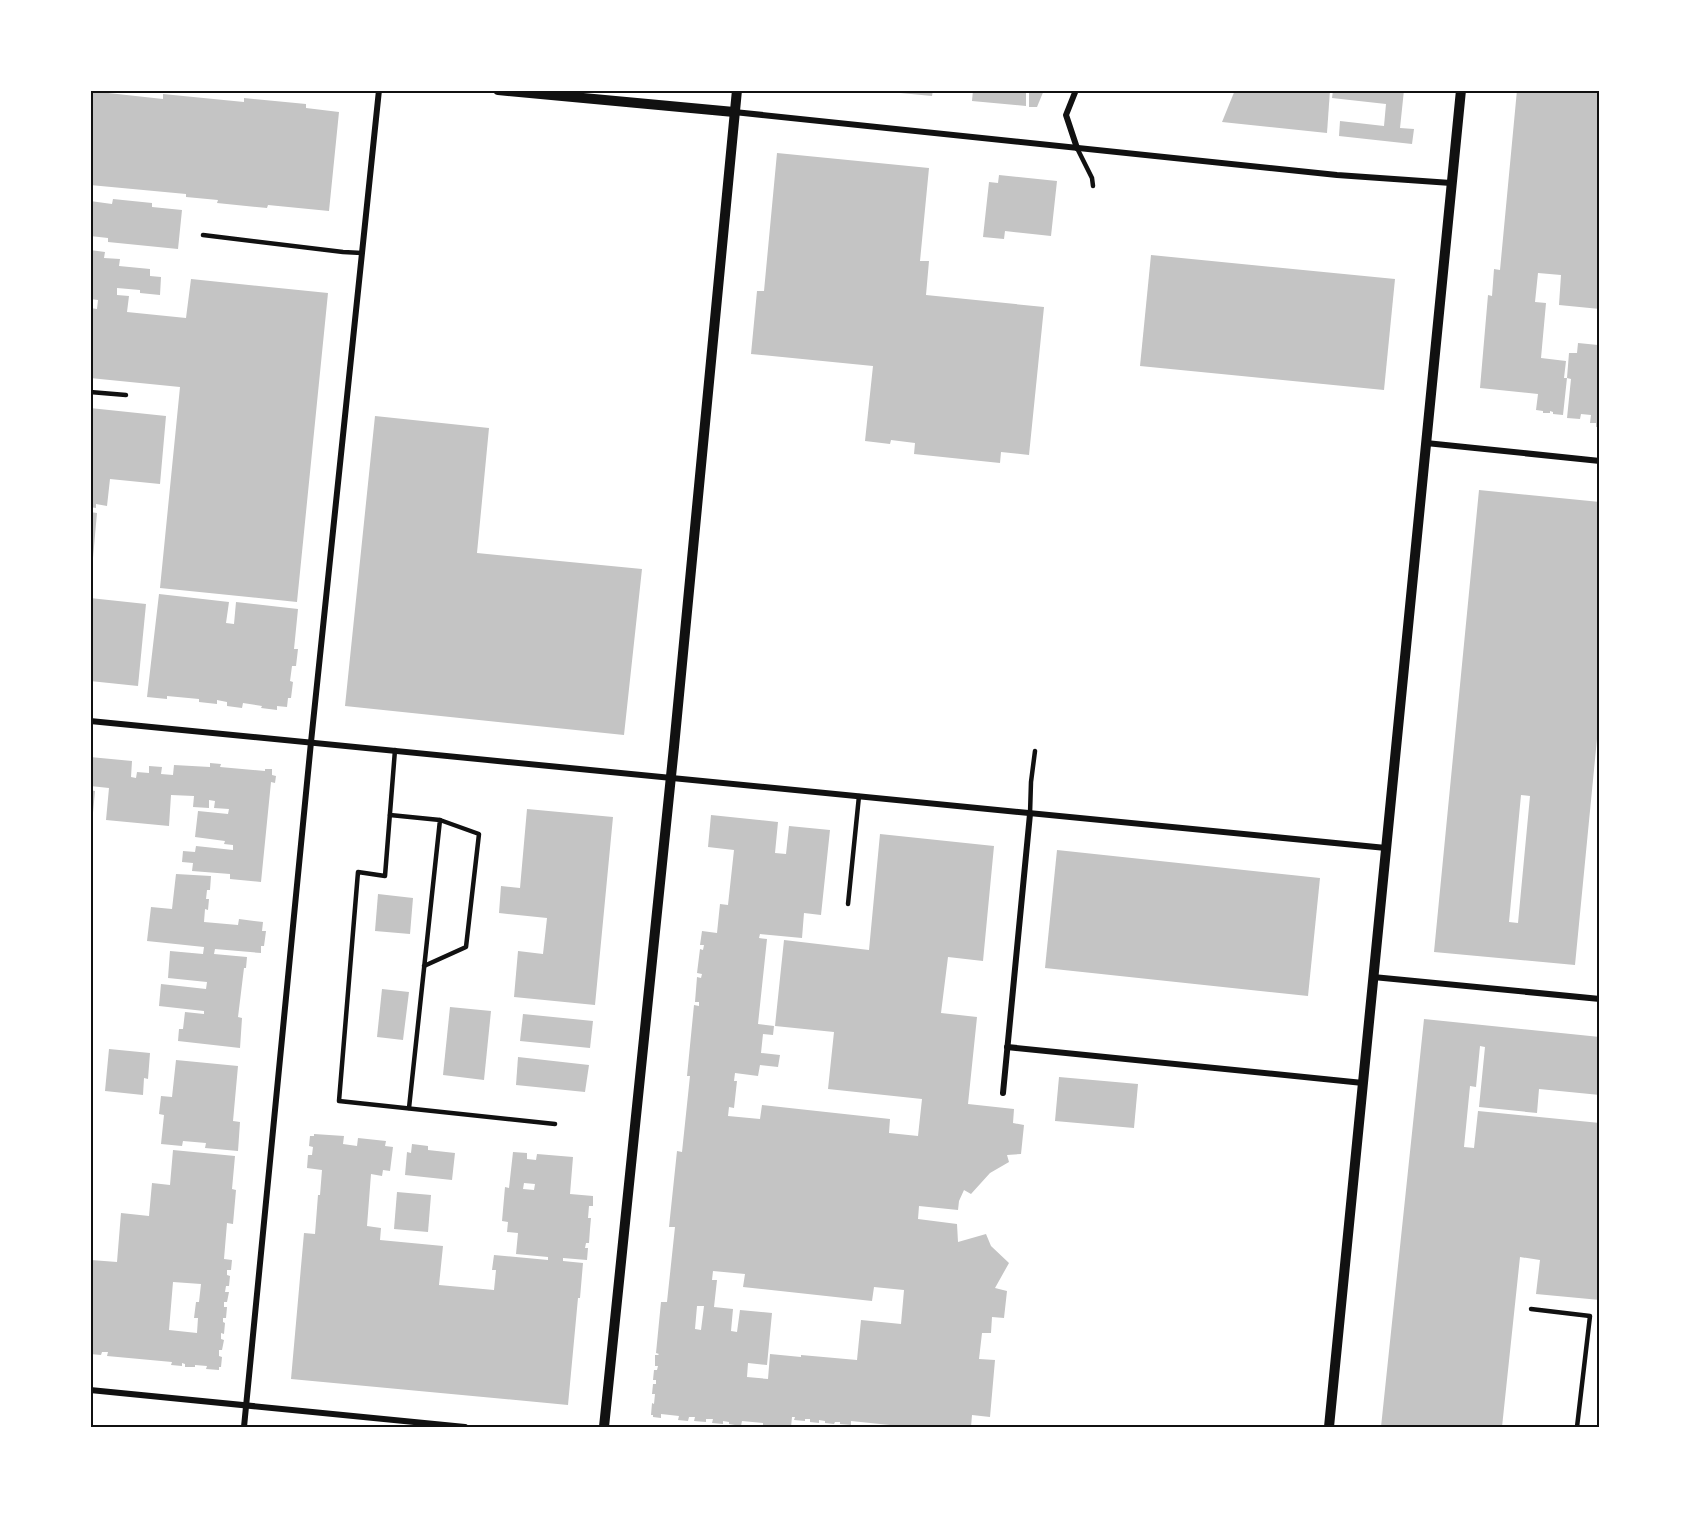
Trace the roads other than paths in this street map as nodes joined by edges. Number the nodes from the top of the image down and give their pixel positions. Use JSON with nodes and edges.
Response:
{"nodes":[{"id":1,"x":379,"y":90,"type":"edge"},
{"id":2,"x":498,"y":90,"type":"edge"},
{"id":3,"x":736,"y":90,"type":"edge"},
{"id":4,"x":1076,"y":90,"type":"edge"},
{"id":5,"x":1461,"y":90,"type":"edge"},
{"id":6,"x":734,"y":112,"type":"junction"},
{"id":7,"x":1077,"y":148,"type":"junction"},
{"id":8,"x":1451,"y":183,"type":"junction"},
{"id":9,"x":1093,"y":186,"type":"dead end"},
{"id":10,"x":203,"y":235,"type":"dead end"},
{"id":11,"x":362,"y":253,"type":"junction"},
{"id":12,"x":90,"y":392,"type":"edge"},
{"id":13,"x":126,"y":395,"type":"dead end"},
{"id":14,"x":1426,"y":443,"type":"junction"},
{"id":15,"x":1600,"y":461,"type":"edge"},
{"id":16,"x":90,"y":721,"type":"edge"},
{"id":17,"x":311,"y":742,"type":"junction"},
{"id":18,"x":395,"y":750,"type":"junction"},
{"id":19,"x":1035,"y":751,"type":"dead end"},
{"id":20,"x":671,"y":778,"type":"junction"},
{"id":21,"x":859,"y":796,"type":"junction"},
{"id":22,"x":1030,"y":814,"type":"junction"},
{"id":23,"x":390,"y":815,"type":"junction"},
{"id":24,"x":440,"y":820,"type":"junction"},
{"id":25,"x":1386,"y":848,"type":"junction"},
{"id":26,"x":848,"y":904,"type":"dead end"},
{"id":27,"x":424,"y":966,"type":"junction"},
{"id":28,"x":1373,"y":977,"type":"junction"},
{"id":29,"x":1600,"y":999,"type":"edge"},
{"id":30,"x":1007,"y":1047,"type":"junction"},
{"id":31,"x":1363,"y":1083,"type":"junction"},
{"id":32,"x":1003,"y":1094,"type":"dead end"},
{"id":33,"x":409,"y":1108,"type":"junction"},
{"id":34,"x":555,"y":1124,"type":"dead end"},
{"id":35,"x":1532,"y":1309,"type":"dead end"},
{"id":36,"x":90,"y":1390,"type":"edge"},
{"id":37,"x":245,"y":1406,"type":"junction"},
{"id":38,"x":244,"y":1427,"type":"edge"},
{"id":39,"x":465,"y":1427,"type":"edge"},
{"id":40,"x":604,"y":1427,"type":"edge"},
{"id":41,"x":1329,"y":1427,"type":"edge"},
{"id":42,"x":1577,"y":1427,"type":"edge"}],
"edges":[{"from":1,"to":11,"type":"street"},
{"from":2,"to":6,"type":"street"},
{"from":3,"to":6,"type":"street"},
{"from":4,"to":7,"type":"street"},
{"from":5,"to":8,"type":"street"},
{"from":6,"to":7,"type":"street"},
{"from":6,"to":20,"type":"street"},
{"from":7,"to":8,"type":"street"},
{"from":7,"to":9,"type":"lane"},
{"from":8,"to":14,"type":"street"},
{"from":10,"to":11,"type":"lane"},
{"from":11,"to":17,"type":"street"},
{"from":12,"to":13,"type":"lane"},
{"from":14,"to":15,"type":"street"},
{"from":14,"to":25,"type":"street"},
{"from":16,"to":17,"type":"street"},
{"from":17,"to":18,"type":"street"},
{"from":17,"to":37,"type":"street"},
{"from":18,"to":20,"type":"street"},
{"from":18,"to":23,"type":"lane"},
{"from":19,"to":22,"type":"lane"},
{"from":20,"to":21,"type":"street"},
{"from":20,"to":40,"type":"street"},
{"from":21,"to":22,"type":"street"},
{"from":21,"to":26,"type":"lane"},
{"from":22,"to":25,"type":"street"},
{"from":22,"to":30,"type":"street"},
{"from":23,"to":24,"type":"lane"},
{"from":23,"to":33,"type":"lane"},
{"from":24,"to":27,"type":"lane"},
{"from":24,"to":27,"type":"lane"},
{"from":25,"to":28,"type":"street"},
{"from":27,"to":33,"type":"lane"},
{"from":28,"to":29,"type":"street"},
{"from":28,"to":31,"type":"street"},
{"from":30,"to":31,"type":"street"},
{"from":30,"to":32,"type":"street"},
{"from":31,"to":41,"type":"street"},
{"from":33,"to":34,"type":"lane"},
{"from":35,"to":42,"type":"lane"},
{"from":36,"to":37,"type":"street"},
{"from":37,"to":38,"type":"street"},
{"from":37,"to":39,"type":"street"}]}
